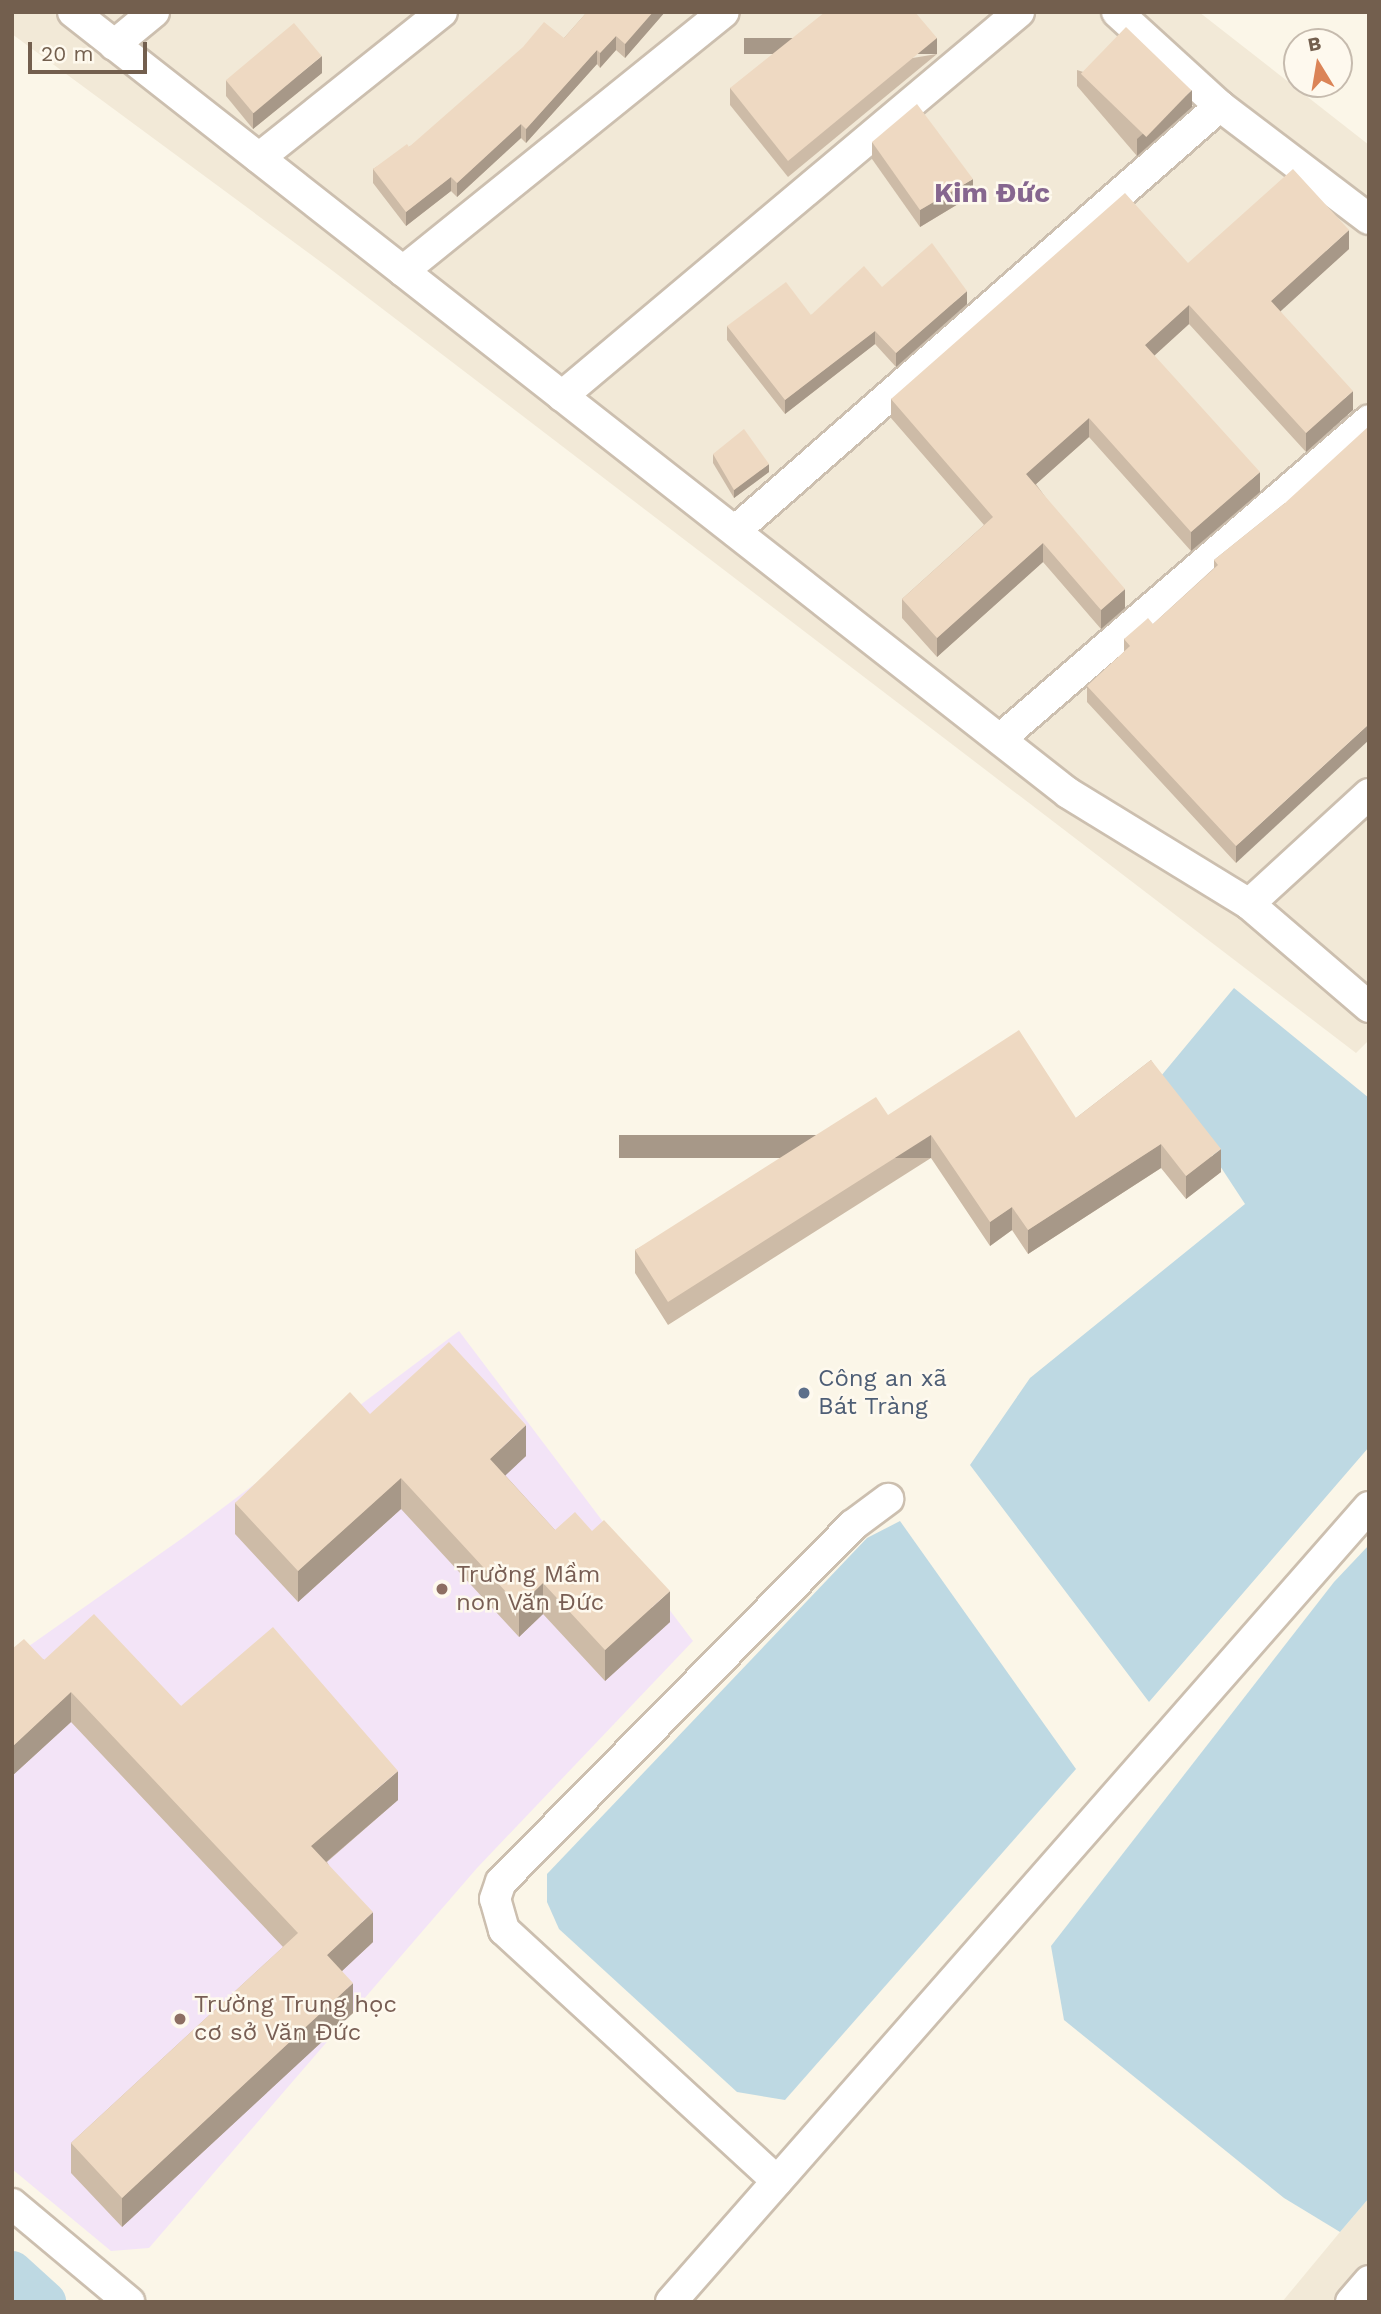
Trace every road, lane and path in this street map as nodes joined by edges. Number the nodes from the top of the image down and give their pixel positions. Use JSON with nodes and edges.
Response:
{"nodes":[{"id":1,"x":73,"y":12,"type":"edge"},
{"id":2,"x":154,"y":12,"type":"edge"},
{"id":3,"x":442,"y":12,"type":"edge"},
{"id":4,"x":724,"y":12,"type":"edge"},
{"id":5,"x":1019,"y":12,"type":"edge"},
{"id":6,"x":1117,"y":12,"type":"edge"},
{"id":7,"x":114,"y":45,"type":"junction"},
{"id":8,"x":1220,"y":106,"type":"junction"},
{"id":9,"x":259,"y":158,"type":"junction"},
{"id":10,"x":1369,"y":219,"type":"edge"},
{"id":11,"x":403,"y":271,"type":"junction"},
{"id":12,"x":562,"y":396,"type":"junction"},
{"id":13,"x":1369,"y":420,"type":"edge"},
{"id":14,"x":735,"y":531,"type":"junction"},
{"id":15,"x":1000,"y":739,"type":"junction"},
{"id":16,"x":1369,"y":794,"type":"edge"},
{"id":17,"x":1249,"y":904,"type":"junction"},
{"id":18,"x":1369,"y":1007,"type":"edge"},
{"id":19,"x":888,"y":1499,"type":"dead end"},
{"id":20,"x":1369,"y":1507,"type":"edge"},
{"id":21,"x":777,"y":2181,"type":"junction"},
{"id":22,"x":12,"y":2204,"type":"edge"},
{"id":23,"x":1369,"y":2281,"type":"edge"},
{"id":24,"x":129,"y":2302,"type":"edge"},
{"id":25,"x":671,"y":2302,"type":"edge"},
{"id":26,"x":1352,"y":2302,"type":"edge"}],
"edges":[{"from":1,"to":7,"type":"street"},
{"from":2,"to":7,"type":"street"},
{"from":3,"to":9,"type":"street"},
{"from":4,"to":11,"type":"street"},
{"from":5,"to":12,"type":"street"},
{"from":6,"to":8,"type":"street"},
{"from":7,"to":9,"type":"street"},
{"from":8,"to":10,"type":"street"},
{"from":8,"to":14,"type":"street"},
{"from":9,"to":11,"type":"street"},
{"from":11,"to":12,"type":"street"},
{"from":12,"to":14,"type":"street"},
{"from":13,"to":15,"type":"street"},
{"from":14,"to":15,"type":"street"},
{"from":15,"to":17,"type":"street"},
{"from":16,"to":17,"type":"street"},
{"from":17,"to":18,"type":"street"},
{"from":19,"to":21,"type":"street"},
{"from":20,"to":21,"type":"street"},
{"from":21,"to":25,"type":"street"},
{"from":22,"to":24,"type":"street"},
{"from":23,"to":26,"type":"street"}]}
